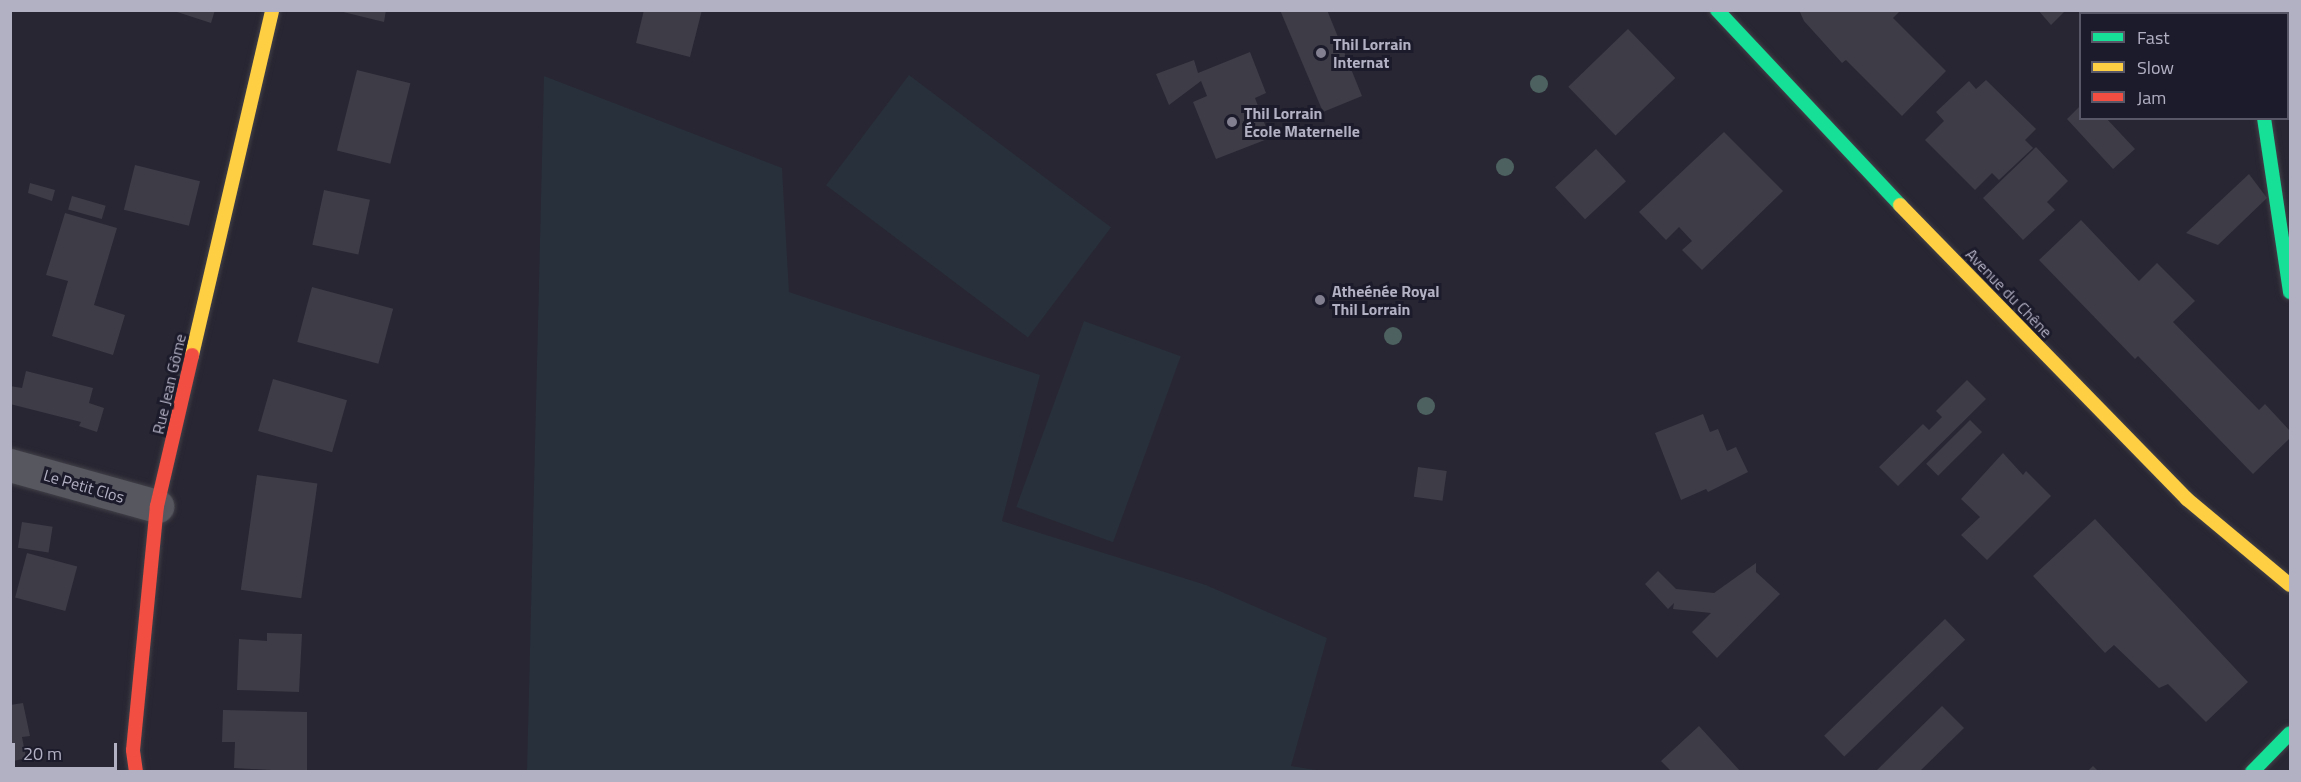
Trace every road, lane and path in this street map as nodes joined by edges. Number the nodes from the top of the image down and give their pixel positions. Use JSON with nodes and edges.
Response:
{"nodes":[{"id":1,"x":272,"y":10,"type":"edge"},
{"id":2,"x":1717,"y":10,"type":"edge"},
{"id":3,"x":2264,"y":120,"type":"edge"},
{"id":4,"x":2290,"y":292,"type":"edge"},
{"id":5,"x":10,"y":465,"type":"edge"},
{"id":6,"x":157,"y":506,"type":"junction"},
{"id":7,"x":2290,"y":585,"type":"edge"},
{"id":8,"x":2290,"y":733,"type":"edge"},
{"id":9,"x":2254,"y":770,"type":"edge"},
{"id":10,"x":136,"y":771,"type":"edge"}],
"edges":[{"from":1,"to":6,"type":"street","name":"Rue Jean Gôme"},
{"from":2,"to":7,"type":"street","name":"Avenue du Chêne"},
{"from":3,"to":4,"type":"street"},
{"from":5,"to":6,"type":"street","name":"Le Petit Clos"},
{"from":6,"to":10,"type":"street","name":"Rue Jean Gôme"},
{"from":8,"to":9,"type":"street"}]}
